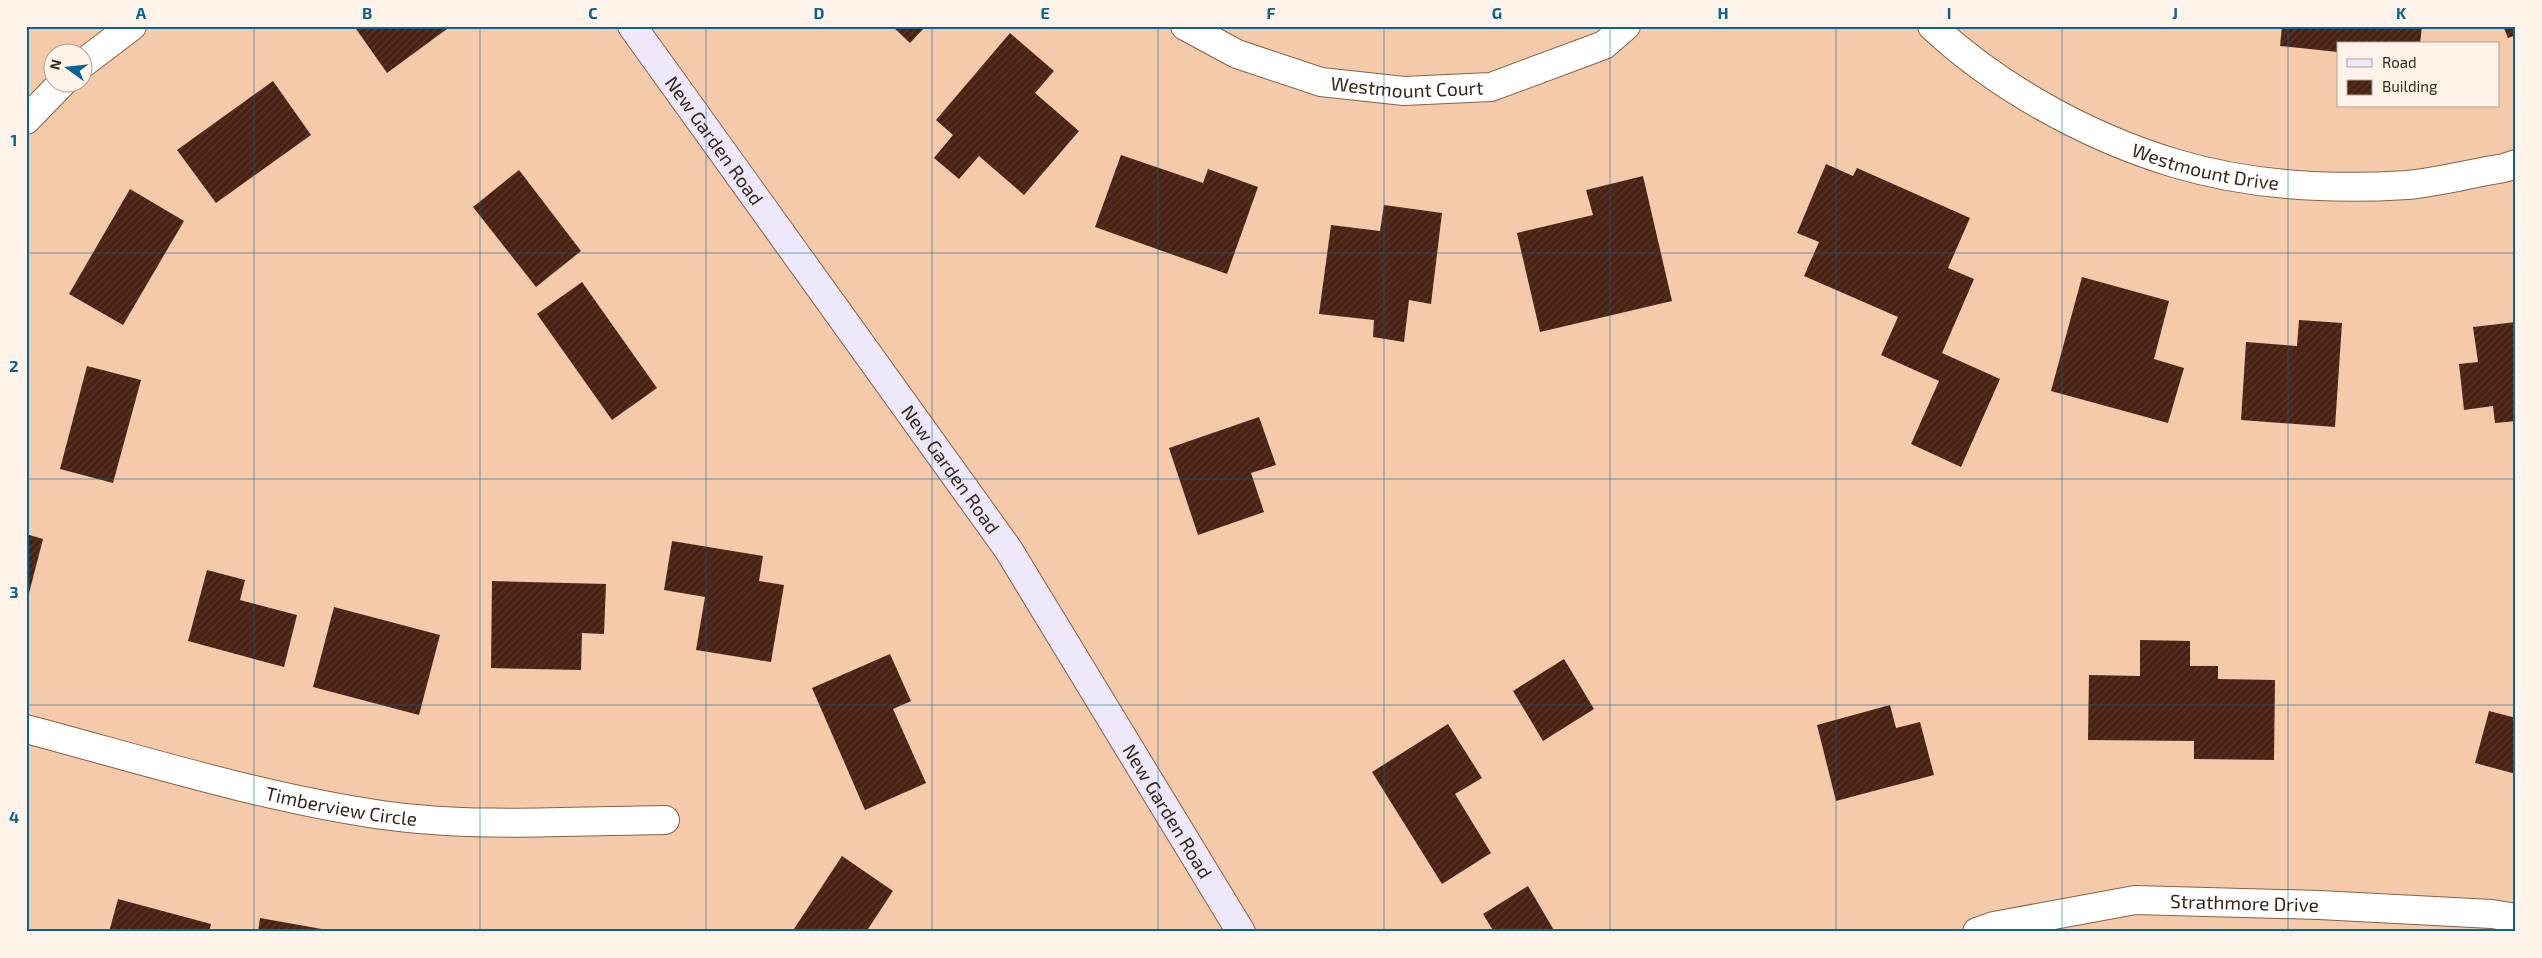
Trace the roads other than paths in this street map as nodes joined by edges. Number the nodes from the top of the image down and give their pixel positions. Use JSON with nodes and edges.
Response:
{"nodes":[{"id":1,"x":132,"y":26,"type":"edge"},
{"id":2,"x":632,"y":26,"type":"edge"},
{"id":3,"x":1185,"y":26,"type":"edge"},
{"id":4,"x":1626,"y":26,"type":"edge"},
{"id":5,"x":1932,"y":26,"type":"edge"},
{"id":6,"x":92,"y":56,"type":"edge"},
{"id":7,"x":53,"y":92,"type":"edge"},
{"id":8,"x":26,"y":120,"type":"edge"},
{"id":9,"x":2516,"y":164,"type":"edge"},
{"id":10,"x":26,"y":729,"type":"edge"},
{"id":11,"x":665,"y":820,"type":"dead end"},
{"id":12,"x":2516,"y":918,"type":"edge"},
{"id":13,"x":1241,"y":932,"type":"edge"},
{"id":14,"x":1977,"y":932,"type":"edge"}],
"edges":[{"from":1,"to":6,"type":"street"},
{"from":2,"to":13,"type":"main road","name":"New Garden Road"},
{"from":3,"to":4,"type":"street","name":"Westmount Court"},
{"from":5,"to":9,"type":"street","name":"Westmount Drive"},
{"from":7,"to":8,"type":"street"},
{"from":10,"to":11,"type":"street","name":"Timberview Circle"},
{"from":12,"to":14,"type":"street","name":"Strathmore Drive"}]}
